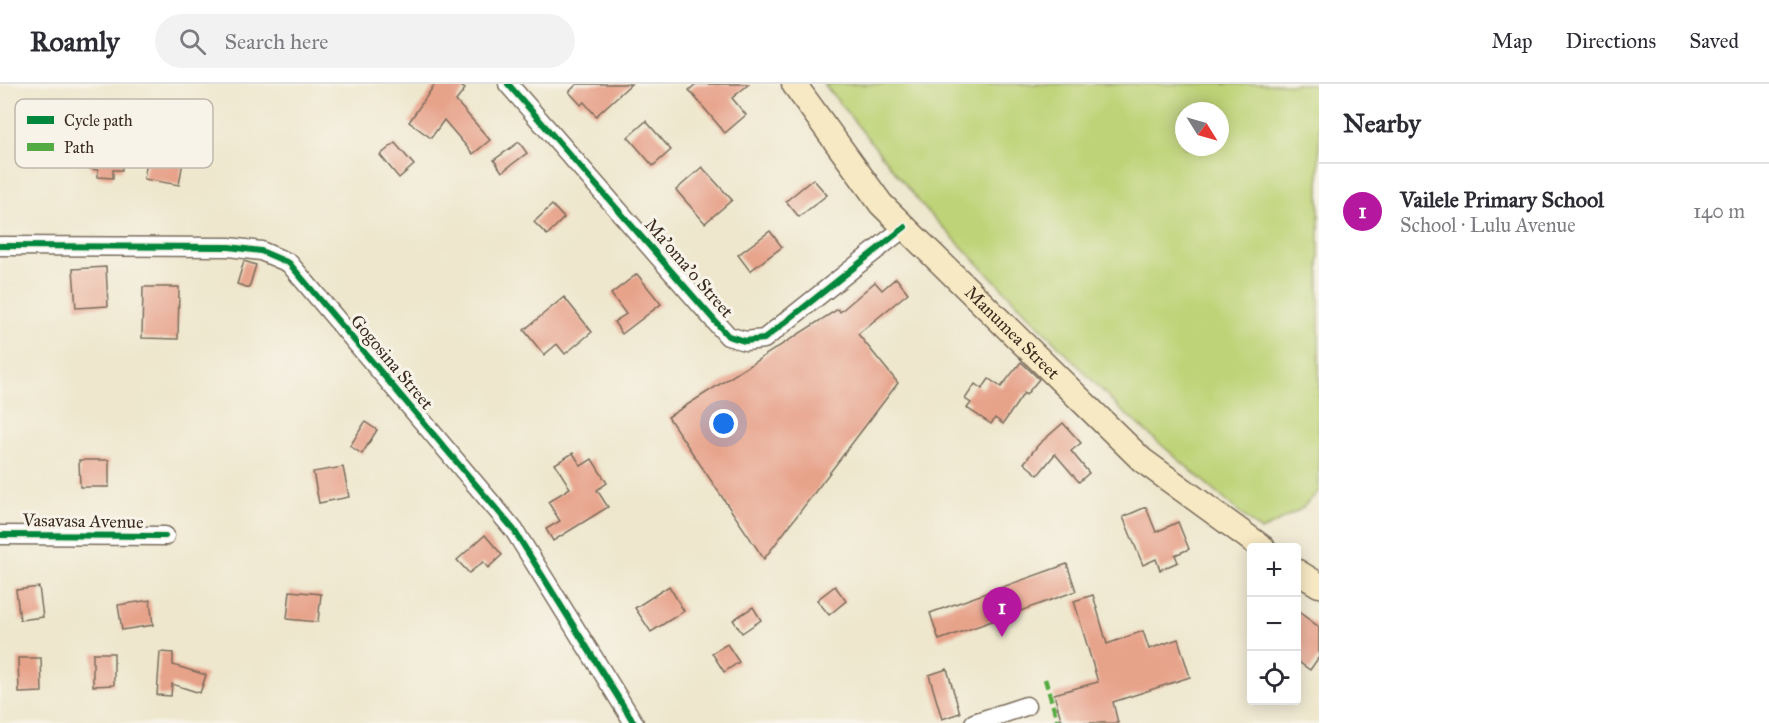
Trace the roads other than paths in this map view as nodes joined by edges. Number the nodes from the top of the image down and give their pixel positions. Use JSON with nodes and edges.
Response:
{"nodes":[{"id":1,"x":508,"y":84,"type":"edge"},
{"id":2,"x":794,"y":84,"type":"edge"},
{"id":3,"x":905,"y":227,"type":"junction"},
{"id":4,"x":0,"y":246,"type":"edge"},
{"id":5,"x":0,"y":534,"type":"edge"},
{"id":6,"x":165,"y":537,"type":"dead end"},
{"id":7,"x":1256,"y":543,"type":"edge"},
{"id":8,"x":1301,"y":574,"type":"edge"},
{"id":9,"x":1319,"y":585,"type":"edge"},
{"id":10,"x":1026,"y":706,"type":"dead end"},
{"id":11,"x":634,"y":723,"type":"edge"},
{"id":12,"x":974,"y":723,"type":"edge"}],
"edges":[{"from":1,"to":3,"type":"street","name":"Ma'oma'o Street"},
{"from":2,"to":3,"type":"main road","name":"Manumea Street"},
{"from":3,"to":7,"type":"main road","name":"Manumea Street"},
{"from":4,"to":11,"type":"street","name":"Gogosina Street"},
{"from":5,"to":6,"type":"street","name":"Vasavasa Avenue"},
{"from":8,"to":9,"type":"main road"},
{"from":10,"to":12,"type":"street"}]}
